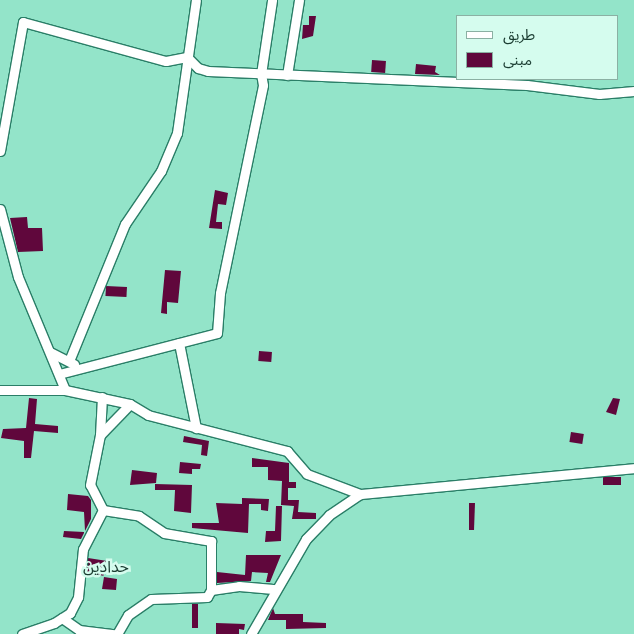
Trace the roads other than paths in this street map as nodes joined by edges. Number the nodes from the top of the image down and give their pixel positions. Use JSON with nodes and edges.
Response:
{"nodes":[{"id":1,"x":196,"y":0,"type":"edge"},
{"id":2,"x":272,"y":0,"type":"edge"},
{"id":3,"x":299,"y":0,"type":"edge"},
{"id":4,"x":188,"y":57,"type":"junction"},
{"id":5,"x":260,"y":74,"type":"junction"},
{"id":6,"x":287,"y":75,"type":"junction"},
{"id":7,"x":634,"y":91,"type":"edge"},
{"id":8,"x":0,"y":151,"type":"edge"},
{"id":9,"x":0,"y":212,"type":"edge"},
{"id":10,"x":179,"y":343,"type":"junction"},
{"id":11,"x":50,"y":352,"type":"junction"},
{"id":12,"x":68,"y":361,"type":"junction"},
{"id":13,"x":83,"y":368,"type":"junction"},
{"id":14,"x":58,"y":374,"type":"junction"},
{"id":15,"x":0,"y":390,"type":"edge"},
{"id":16,"x":65,"y":390,"type":"junction"},
{"id":17,"x":102,"y":397,"type":"junction"},
{"id":18,"x":130,"y":404,"type":"junction"},
{"id":19,"x":196,"y":428,"type":"junction"},
{"id":20,"x":100,"y":435,"type":"junction"},
{"id":21,"x":634,"y":468,"type":"edge"},
{"id":22,"x":360,"y":494,"type":"junction"},
{"id":23,"x":103,"y":510,"type":"junction"},
{"id":24,"x":276,"y":589,"type":"junction"},
{"id":25,"x":211,"y":590,"type":"junction"},
{"id":26,"x":62,"y":618,"type":"junction"},
{"id":27,"x":48,"y":624,"type":"junction"},
{"id":28,"x":22,"y":634,"type":"edge"},
{"id":29,"x":48,"y":634,"type":"edge"},
{"id":30,"x":116,"y":634,"type":"edge"},
{"id":31,"x":251,"y":634,"type":"edge"}],
"edges":[{"from":1,"to":4,"type":"street"},
{"from":2,"to":5,"type":"street"},
{"from":3,"to":6,"type":"street"},
{"from":4,"to":5,"type":"street"},
{"from":4,"to":8,"type":"street"},
{"from":4,"to":12,"type":"street"},
{"from":5,"to":6,"type":"street"},
{"from":5,"to":10,"type":"street"},
{"from":6,"to":7,"type":"street"},
{"from":9,"to":11,"type":"street"},
{"from":10,"to":13,"type":"street"},
{"from":10,"to":19,"type":"street"},
{"from":11,"to":12,"type":"street"},
{"from":11,"to":14,"type":"street"},
{"from":12,"to":13,"type":"street"},
{"from":13,"to":14,"type":"street"},
{"from":14,"to":16,"type":"street"},
{"from":15,"to":16,"type":"street"},
{"from":16,"to":17,"type":"street"},
{"from":17,"to":18,"type":"street"},
{"from":17,"to":20,"type":"street"},
{"from":18,"to":19,"type":"street"},
{"from":18,"to":20,"type":"street"},
{"from":19,"to":22,"type":"street"},
{"from":20,"to":23,"type":"street"},
{"from":21,"to":22,"type":"street"},
{"from":22,"to":24,"type":"street"},
{"from":23,"to":25,"type":"street"},
{"from":23,"to":26,"type":"street"},
{"from":24,"to":25,"type":"street"},
{"from":24,"to":31,"type":"street"},
{"from":25,"to":30,"type":"street"},
{"from":26,"to":27,"type":"street"},
{"from":26,"to":30,"type":"street"},
{"from":27,"to":28,"type":"street"},
{"from":27,"to":29,"type":"street"}]}
